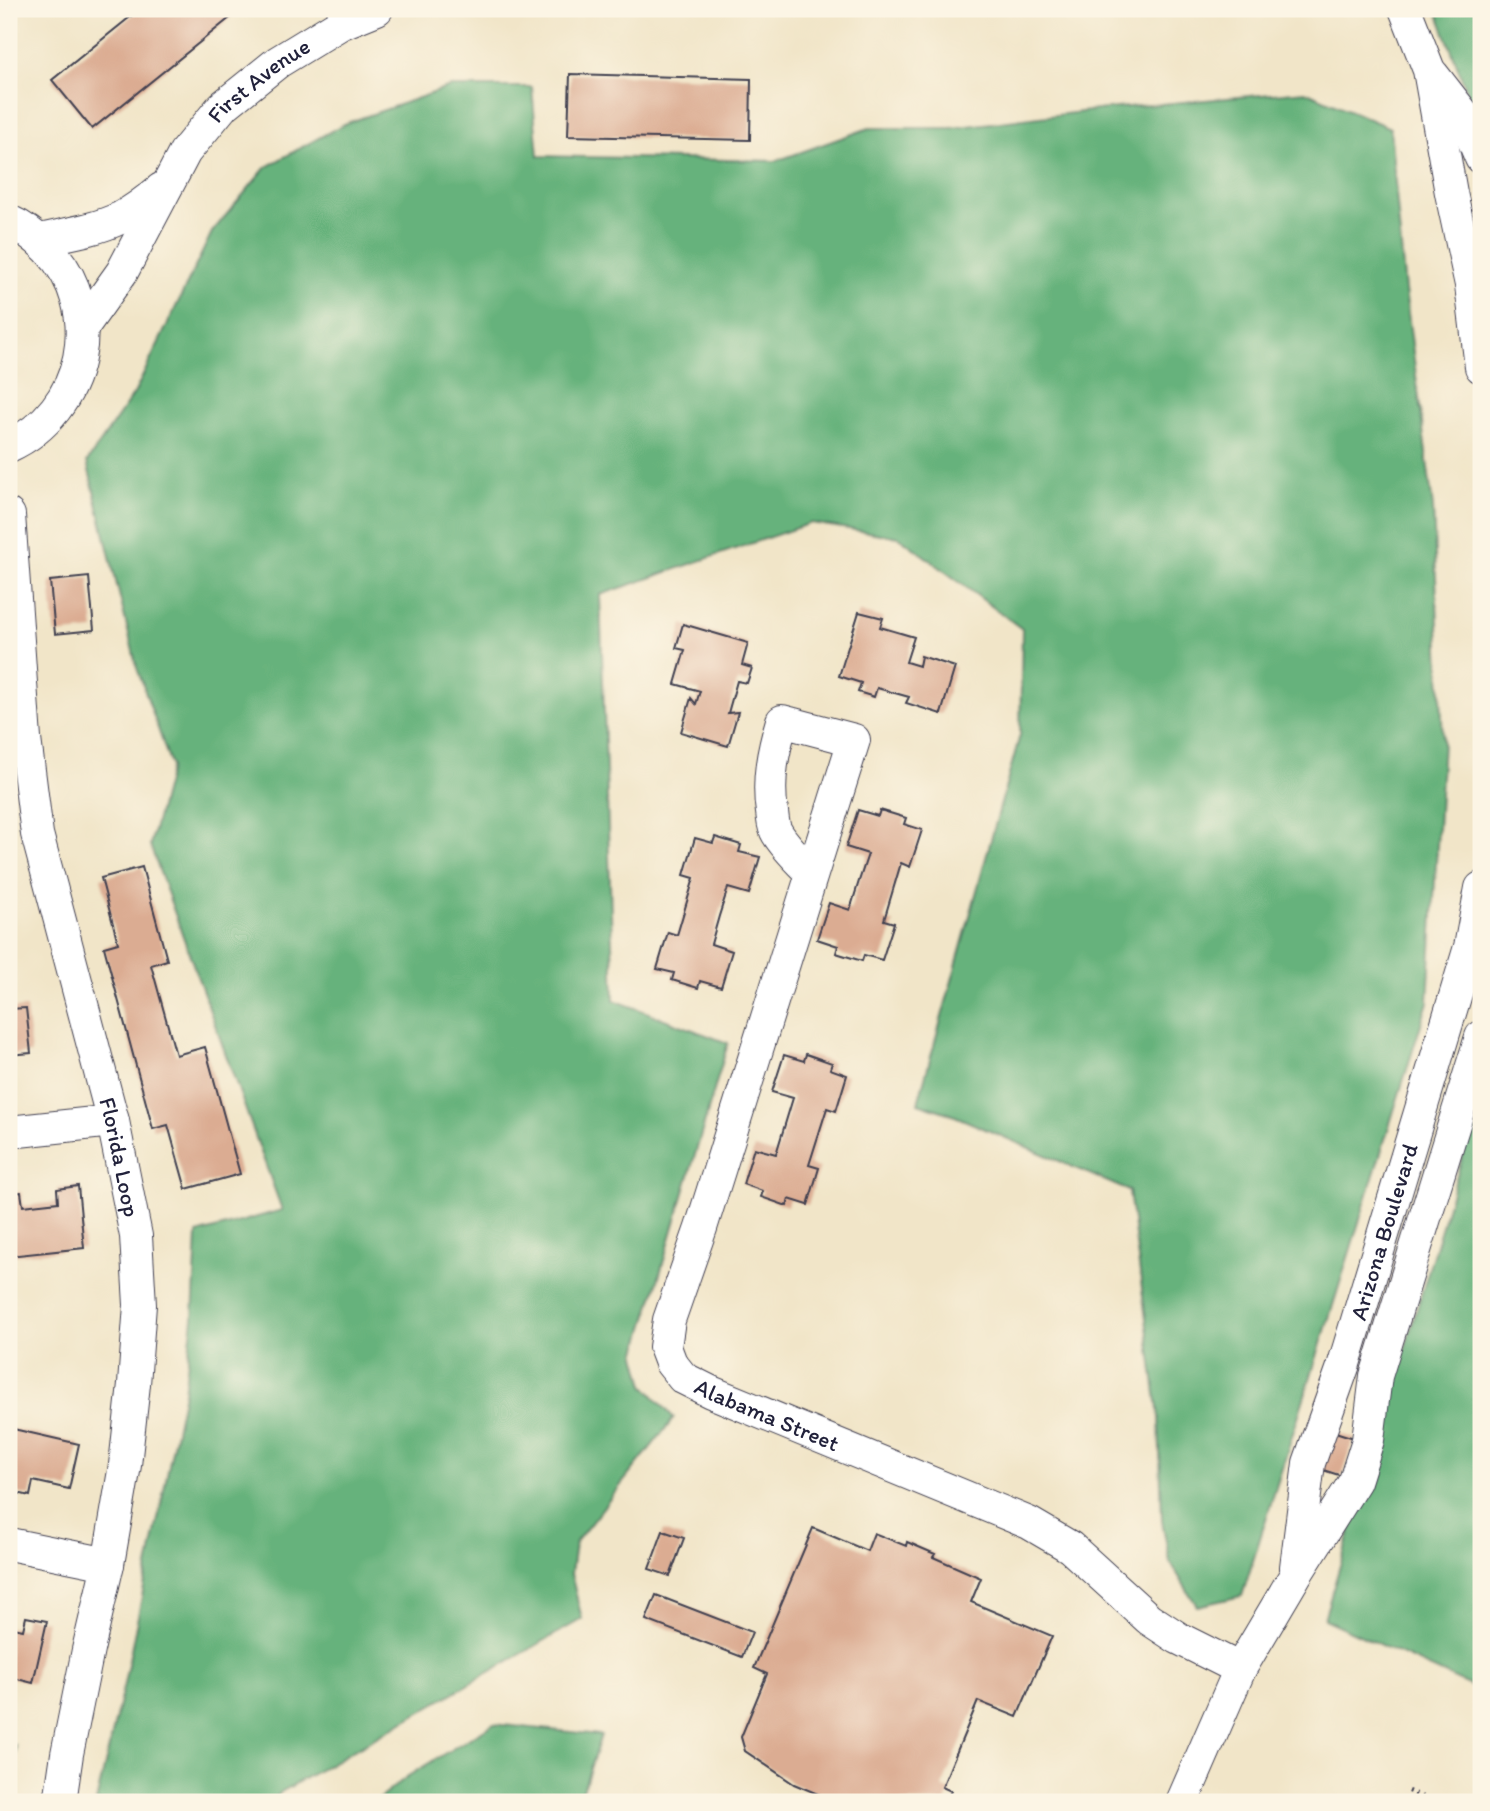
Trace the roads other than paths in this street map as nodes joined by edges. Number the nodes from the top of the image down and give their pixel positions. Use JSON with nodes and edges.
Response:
{"nodes":[{"id":1,"x":377,"y":9,"type":"edge"},
{"id":2,"x":1405,"y":9,"type":"edge"},
{"id":3,"x":1429,"y":70,"type":"junction"},
{"id":4,"x":1481,"y":158,"type":"edge"},
{"id":5,"x":167,"y":184,"type":"junction"},
{"id":6,"x":9,"y":221,"type":"edge"},
{"id":7,"x":39,"y":240,"type":"junction"},
{"id":8,"x":82,"y":328,"type":"junction"},
{"id":9,"x":1481,"y":367,"type":"edge"},
{"id":10,"x":9,"y":446,"type":"edge"},
{"id":11,"x":9,"y":514,"type":"edge"},
{"id":12,"x":13,"y":659,"type":"edge"},
{"id":13,"x":812,"y":873,"type":"dead end"},
{"id":14,"x":1481,"y":888,"type":"edge"},
{"id":15,"x":1481,"y":1037,"type":"edge"},
{"id":16,"x":113,"y":1121,"type":"junction"},
{"id":17,"x":9,"y":1132,"type":"edge"},
{"id":18,"x":9,"y":1544,"type":"edge"},
{"id":19,"x":108,"y":1564,"type":"junction"},
{"id":20,"x":1294,"y":1576,"type":"junction"},
{"id":21,"x":1240,"y":1669,"type":"junction"},
{"id":22,"x":60,"y":1802,"type":"edge"},
{"id":23,"x":1182,"y":1802,"type":"edge"}],
"edges":[{"from":1,"to":5,"type":"street","name":"First Avenue"},
{"from":2,"to":3,"type":"street"},
{"from":3,"to":4,"type":"street"},
{"from":3,"to":9,"type":"street"},
{"from":5,"to":7,"type":"street","name":"First Avenue"},
{"from":5,"to":8,"type":"street","name":"First Avenue"},
{"from":6,"to":7,"type":"street"},
{"from":7,"to":8,"type":"street"},
{"from":8,"to":10,"type":"street"},
{"from":11,"to":12,"type":"street","name":"Florida Loop"},
{"from":12,"to":16,"type":"street","name":"Florida Loop"},
{"from":13,"to":21,"type":"street","name":"Alabama Street"},
{"from":14,"to":20,"type":"street","name":"Arizona Boulevard"},
{"from":15,"to":20,"type":"street","name":"Arizona Boulevard"},
{"from":16,"to":17,"type":"street"},
{"from":16,"to":19,"type":"street","name":"Florida Loop"},
{"from":18,"to":19,"type":"street"},
{"from":19,"to":22,"type":"street","name":"Florida Loop"},
{"from":20,"to":21,"type":"street","name":"Arizona Boulevard"},
{"from":21,"to":23,"type":"street","name":"Arizona Boulevard"}]}
